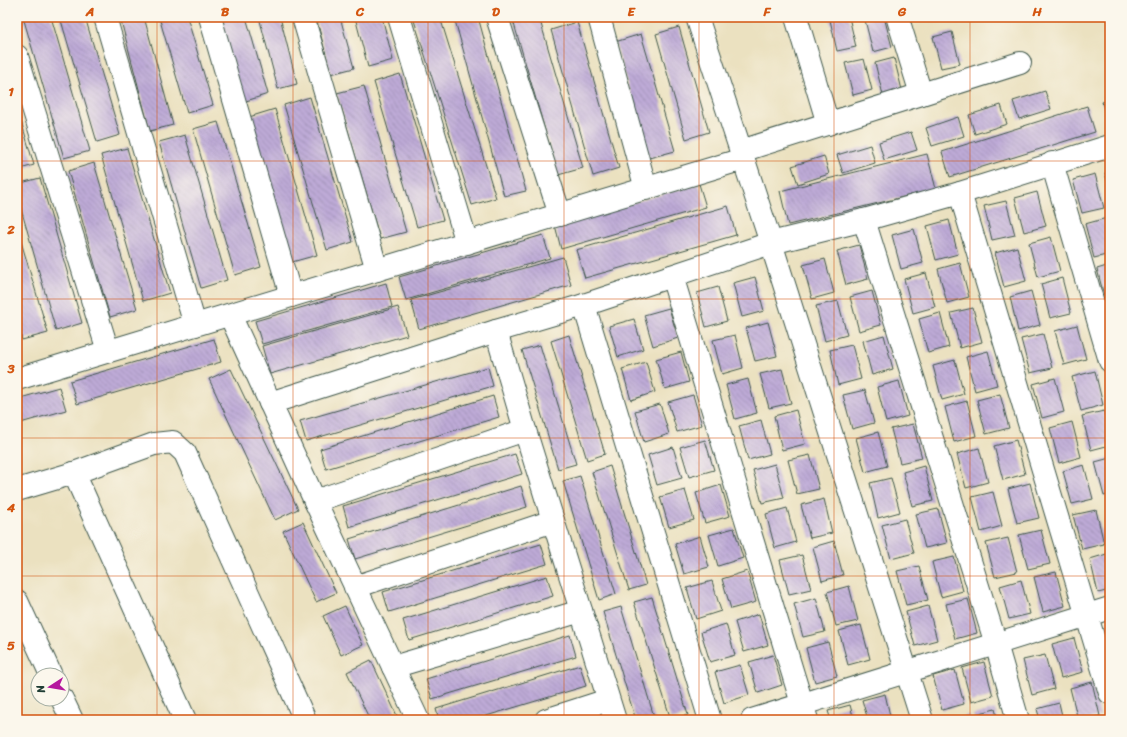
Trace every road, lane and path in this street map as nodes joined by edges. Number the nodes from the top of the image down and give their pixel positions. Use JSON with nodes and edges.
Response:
{"nodes":[{"id":1,"x":105,"y":17,"type":"edge"},
{"id":2,"x":210,"y":17,"type":"edge"},
{"id":3,"x":303,"y":17,"type":"edge"},
{"id":4,"x":399,"y":17,"type":"edge"},
{"id":5,"x":497,"y":17,"type":"edge"},
{"id":6,"x":599,"y":17,"type":"edge"},
{"id":7,"x":697,"y":17,"type":"edge"},
{"id":8,"x":796,"y":17,"type":"edge"},
{"id":9,"x":898,"y":19,"type":"dead end"},
{"id":10,"x":17,"y":56,"type":"edge"},
{"id":11,"x":1020,"y":63,"type":"dead end"},
{"id":12,"x":921,"y":94,"type":"junction"},
{"id":13,"x":828,"y":124,"type":"junction"},
{"id":14,"x":1110,"y":146,"type":"edge"},
{"id":15,"x":742,"y":155,"type":"junction"},
{"id":16,"x":1052,"y":164,"type":"junction"},
{"id":17,"x":646,"y":189,"type":"junction"},
{"id":18,"x":960,"y":193,"type":"junction"},
{"id":19,"x":560,"y":215,"type":"junction"},
{"id":20,"x":864,"y":220,"type":"junction"},
{"id":21,"x":771,"y":242,"type":"junction"},
{"id":22,"x":467,"y":243,"type":"junction"},
{"id":23,"x":377,"y":270,"type":"junction"},
{"id":24,"x":672,"y":276,"type":"junction"},
{"id":25,"x":291,"y":296,"type":"junction"},
{"id":26,"x":584,"y":305,"type":"junction"},
{"id":27,"x":230,"y":315,"type":"junction"},
{"id":28,"x":195,"y":326,"type":"junction"},
{"id":29,"x":496,"y":331,"type":"junction"},
{"id":30,"x":108,"y":351,"type":"junction"},
{"id":31,"x":1110,"y":361,"type":"edge"},
{"id":32,"x":18,"y":377,"type":"edge"},
{"id":33,"x":270,"y":403,"type":"junction"},
{"id":34,"x":524,"y":430,"type":"junction"},
{"id":35,"x":74,"y":472,"type":"junction"},
{"id":36,"x":17,"y":490,"type":"edge"},
{"id":37,"x":315,"y":501,"type":"junction"},
{"id":38,"x":553,"y":521,"type":"junction"},
{"id":39,"x":355,"y":587,"type":"junction"},
{"id":40,"x":17,"y":600,"type":"edge"},
{"id":41,"x":1110,"y":608,"type":"edge"},
{"id":42,"x":581,"y":611,"type":"junction"},
{"id":43,"x":1087,"y":615,"type":"junction"},
{"id":44,"x":996,"y":644,"type":"junction"},
{"id":45,"x":47,"y":667,"type":"edge"},
{"id":46,"x":393,"y":667,"type":"junction"},
{"id":47,"x":907,"y":672,"type":"junction"},
{"id":48,"x":1110,"y":693,"type":"edge"},
{"id":49,"x":66,"y":707,"type":"edge"},
{"id":50,"x":611,"y":710,"type":"edge"},
{"id":51,"x":805,"y":712,"type":"edge"},
{"id":52,"x":72,"y":720,"type":"edge"},
{"id":53,"x":185,"y":720,"type":"edge"},
{"id":54,"x":305,"y":720,"type":"edge"},
{"id":55,"x":418,"y":720,"type":"edge"},
{"id":56,"x":546,"y":720,"type":"edge"},
{"id":57,"x":710,"y":720,"type":"edge"},
{"id":58,"x":752,"y":720,"type":"edge"},
{"id":59,"x":922,"y":720,"type":"edge"},
{"id":60,"x":1018,"y":720,"type":"edge"}],
"edges":[{"from":1,"to":28,"type":"street"},
{"from":2,"to":25,"type":"street"},
{"from":3,"to":23,"type":"street"},
{"from":4,"to":22,"type":"street"},
{"from":5,"to":19,"type":"street"},
{"from":6,"to":17,"type":"street"},
{"from":7,"to":15,"type":"street"},
{"from":8,"to":13,"type":"street"},
{"from":9,"to":12,"type":"street"},
{"from":10,"to":30,"type":"street"},
{"from":11,"to":12,"type":"street"},
{"from":12,"to":13,"type":"street"},
{"from":13,"to":15,"type":"street"},
{"from":14,"to":16,"type":"street"},
{"from":15,"to":17,"type":"street"},
{"from":15,"to":21,"type":"street"},
{"from":16,"to":18,"type":"street"},
{"from":16,"to":31,"type":"street"},
{"from":17,"to":19,"type":"street"},
{"from":18,"to":20,"type":"street"},
{"from":18,"to":43,"type":"street"},
{"from":19,"to":22,"type":"street"},
{"from":20,"to":21,"type":"street"},
{"from":20,"to":44,"type":"street"},
{"from":21,"to":24,"type":"street"},
{"from":21,"to":47,"type":"street"},
{"from":22,"to":23,"type":"street"},
{"from":23,"to":25,"type":"street"},
{"from":24,"to":26,"type":"street"},
{"from":24,"to":51,"type":"street"},
{"from":25,"to":27,"type":"street"},
{"from":26,"to":29,"type":"street"},
{"from":26,"to":57,"type":"street"},
{"from":27,"to":28,"type":"street"},
{"from":27,"to":33,"type":"street"},
{"from":28,"to":30,"type":"street"},
{"from":29,"to":33,"type":"street"},
{"from":29,"to":34,"type":"street"},
{"from":30,"to":32,"type":"street"},
{"from":33,"to":37,"type":"street"},
{"from":34,"to":37,"type":"street"},
{"from":34,"to":38,"type":"street"},
{"from":35,"to":36,"type":"street"},
{"from":35,"to":53,"type":"street"},
{"from":35,"to":54,"type":"street"},
{"from":37,"to":39,"type":"street"},
{"from":38,"to":39,"type":"street"},
{"from":38,"to":42,"type":"street"},
{"from":39,"to":46,"type":"street"},
{"from":40,"to":45,"type":"street"},
{"from":41,"to":43,"type":"street"},
{"from":42,"to":46,"type":"street"},
{"from":42,"to":50,"type":"street"},
{"from":43,"to":44,"type":"street"},
{"from":43,"to":48,"type":"street"},
{"from":44,"to":47,"type":"street"},
{"from":44,"to":60,"type":"street"},
{"from":46,"to":55,"type":"street"},
{"from":47,"to":51,"type":"street"},
{"from":47,"to":59,"type":"street"},
{"from":49,"to":52,"type":"street"},
{"from":50,"to":56,"type":"street"},
{"from":51,"to":58,"type":"street"}]}
